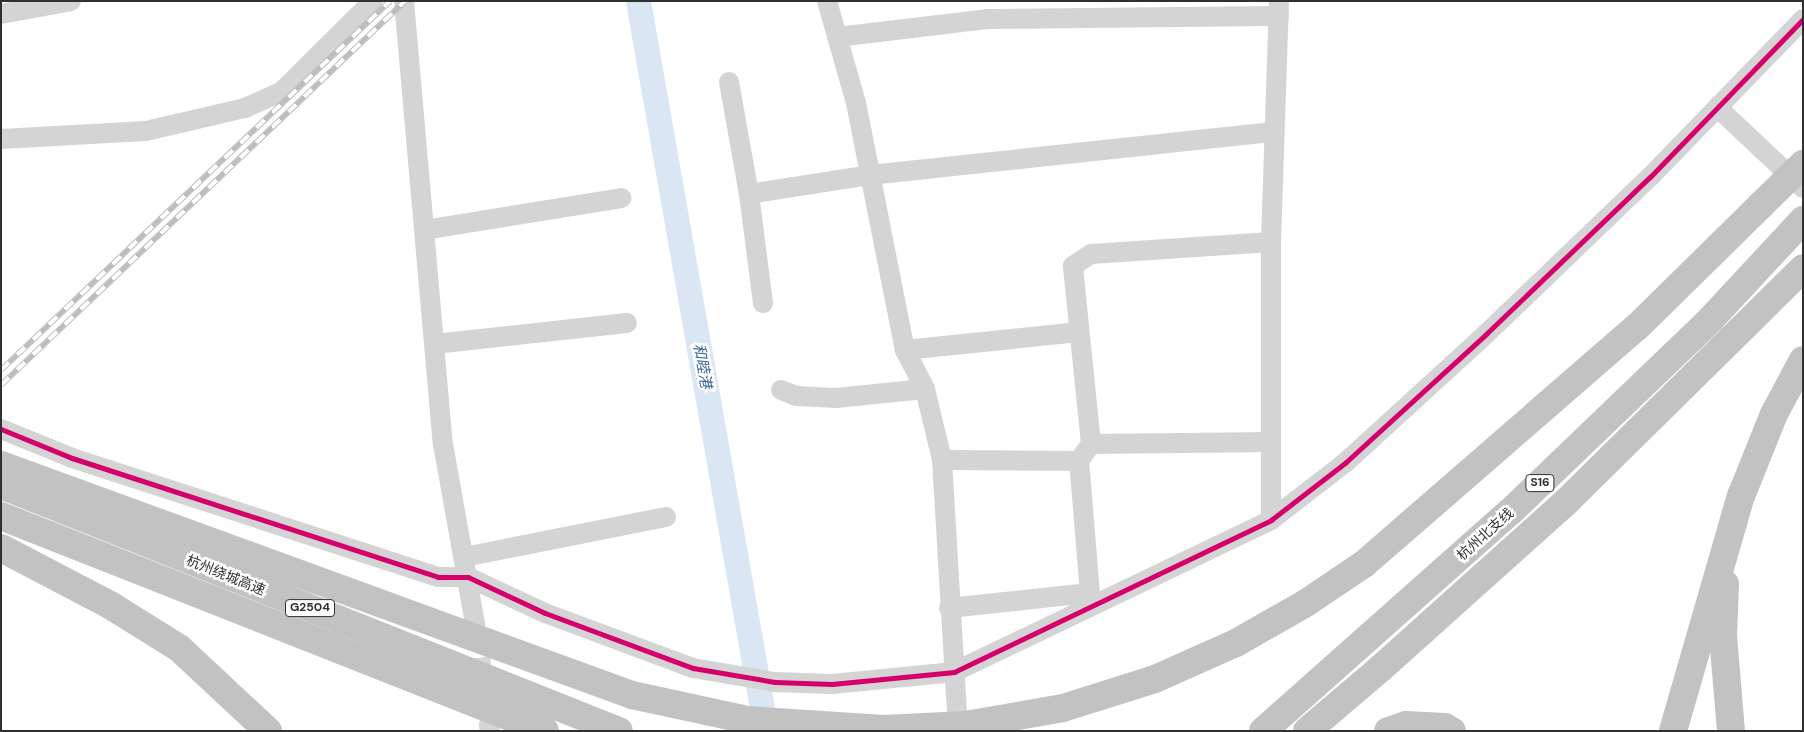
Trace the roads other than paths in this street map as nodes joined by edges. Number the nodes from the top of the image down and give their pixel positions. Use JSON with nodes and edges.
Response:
{"nodes":[{"id":1,"x":71,"y":1,"type":"edge"},
{"id":2,"x":373,"y":1,"type":"edge"},
{"id":3,"x":404,"y":1,"type":"edge"},
{"id":4,"x":827,"y":1,"type":"edge"},
{"id":5,"x":1279,"y":9,"type":"edge"},
{"id":6,"x":1,"y":14,"type":"edge"},
{"id":7,"x":1803,"y":19,"type":"edge"},
{"id":8,"x":837,"y":37,"type":"junction"},
{"id":9,"x":729,"y":82,"type":"dead end"},
{"id":10,"x":1717,"y":107,"type":"junction"},
{"id":11,"x":1275,"y":132,"type":"junction"},
{"id":12,"x":1,"y":139,"type":"edge"},
{"id":13,"x":1803,"y":164,"type":"edge"},
{"id":14,"x":870,"y":175,"type":"junction"},
{"id":15,"x":1803,"y":188,"type":"edge"},
{"id":16,"x":749,"y":194,"type":"junction"},
{"id":17,"x":621,"y":198,"type":"dead end"},
{"id":18,"x":1803,"y":220,"type":"edge"},
{"id":19,"x":424,"y":230,"type":"junction"},
{"id":20,"x":1271,"y":242,"type":"junction"},
{"id":21,"x":1803,"y":268,"type":"edge"},
{"id":22,"x":762,"y":303,"type":"dead end"},
{"id":23,"x":627,"y":324,"type":"dead end"},
{"id":24,"x":1079,"y":332,"type":"junction"},
{"id":25,"x":434,"y":344,"type":"junction"},
{"id":26,"x":904,"y":350,"type":"junction"},
{"id":27,"x":1803,"y":360,"type":"edge"},
{"id":28,"x":925,"y":389,"type":"junction"},
{"id":29,"x":782,"y":390,"type":"dead end"},
{"id":30,"x":1,"y":430,"type":"edge"},
{"id":31,"x":1271,"y":442,"type":"junction"},
{"id":32,"x":1090,"y":444,"type":"junction"},
{"id":33,"x":942,"y":460,"type":"junction"},
{"id":34,"x":1079,"y":461,"type":"junction"},
{"id":35,"x":1,"y":465,"type":"edge"},
{"id":36,"x":1,"y":486,"type":"edge"},
{"id":37,"x":1741,"y":496,"type":"junction"},
{"id":38,"x":1,"y":516,"type":"edge"},
{"id":39,"x":666,"y":517,"type":"dead end"},
{"id":40,"x":1271,"y":520,"type":"junction"},
{"id":41,"x":1,"y":548,"type":"edge"},
{"id":42,"x":464,"y":557,"type":"junction"},
{"id":43,"x":468,"y":577,"type":"junction"},
{"id":44,"x":1090,"y":599,"type":"junction"},
{"id":45,"x":949,"y":608,"type":"junction"},
{"id":46,"x":475,"y":624,"type":"tunnel mouth"},
{"id":47,"x":954,"y":672,"type":"junction"},
{"id":48,"x":957,"y":711,"type":"dead end"},
{"id":49,"x":1267,"y":726,"type":"edge"},
{"id":50,"x":1673,"y":728,"type":"edge"},
{"id":51,"x":268,"y":731,"type":"edge"},
{"id":52,"x":545,"y":731,"type":"edge"},
{"id":53,"x":619,"y":731,"type":"edge"},
{"id":54,"x":1307,"y":731,"type":"edge"},
{"id":55,"x":1388,"y":731,"type":"edge"},
{"id":56,"x":1452,"y":731,"type":"edge"},
{"id":57,"x":1731,"y":731,"type":"edge"}],
"edges":[{"from":1,"to":6,"type":"street"},
{"from":2,"to":12,"type":"street"},
{"from":3,"to":19,"type":"street"},
{"from":4,"to":8,"type":"street"},
{"from":5,"to":8,"type":"street"},
{"from":5,"to":11,"type":"street"},
{"from":7,"to":10,"type":"street"},
{"from":8,"to":14,"type":"street"},
{"from":9,"to":16,"type":"street"},
{"from":10,"to":15,"type":"street"},
{"from":10,"to":40,"type":"street"},
{"from":11,"to":14,"type":"street"},
{"from":11,"to":20,"type":"street"},
{"from":13,"to":35,"type":"highway","bridge":true},
{"from":14,"to":16,"type":"street"},
{"from":14,"to":26,"type":"street"},
{"from":16,"to":22,"type":"street"},
{"from":17,"to":19,"type":"street"},
{"from":18,"to":49,"type":"highway","name":"杭州北支线","number":"S16"},
{"from":19,"to":25,"type":"street"},
{"from":20,"to":24,"type":"street"},
{"from":20,"to":31,"type":"street"},
{"from":21,"to":54,"type":"highway","number":"S16"},
{"from":23,"to":25,"type":"street"},
{"from":24,"to":26,"type":"street"},
{"from":24,"to":32,"type":"street"},
{"from":25,"to":42,"type":"street"},
{"from":26,"to":28,"type":"street"},
{"from":27,"to":37,"type":"highway"},
{"from":28,"to":29,"type":"street"},
{"from":28,"to":33,"type":"street"},
{"from":30,"to":43,"type":"street"},
{"from":31,"to":32,"type":"street"},
{"from":31,"to":40,"type":"street"},
{"from":32,"to":34,"type":"street"},
{"from":33,"to":34,"type":"street"},
{"from":33,"to":45,"type":"street"},
{"from":34,"to":44,"type":"street"},
{"from":36,"to":53,"type":"highway","name":"杭州绕城高速","number":"G2504"},
{"from":37,"to":50,"type":"highway"},
{"from":37,"to":57,"type":"highway"},
{"from":38,"to":52,"type":"highway","name":"杭州绕城高速","number":"G2504"},
{"from":39,"to":42,"type":"street"},
{"from":40,"to":44,"type":"street"},
{"from":41,"to":51,"type":"highway"},
{"from":42,"to":43,"type":"street"},
{"from":43,"to":46,"type":"street"},
{"from":43,"to":47,"type":"street"},
{"from":44,"to":45,"type":"street"},
{"from":44,"to":47,"type":"street"},
{"from":45,"to":47,"type":"street"},
{"from":47,"to":48,"type":"street"},
{"from":55,"to":56,"type":"highway"}]}
